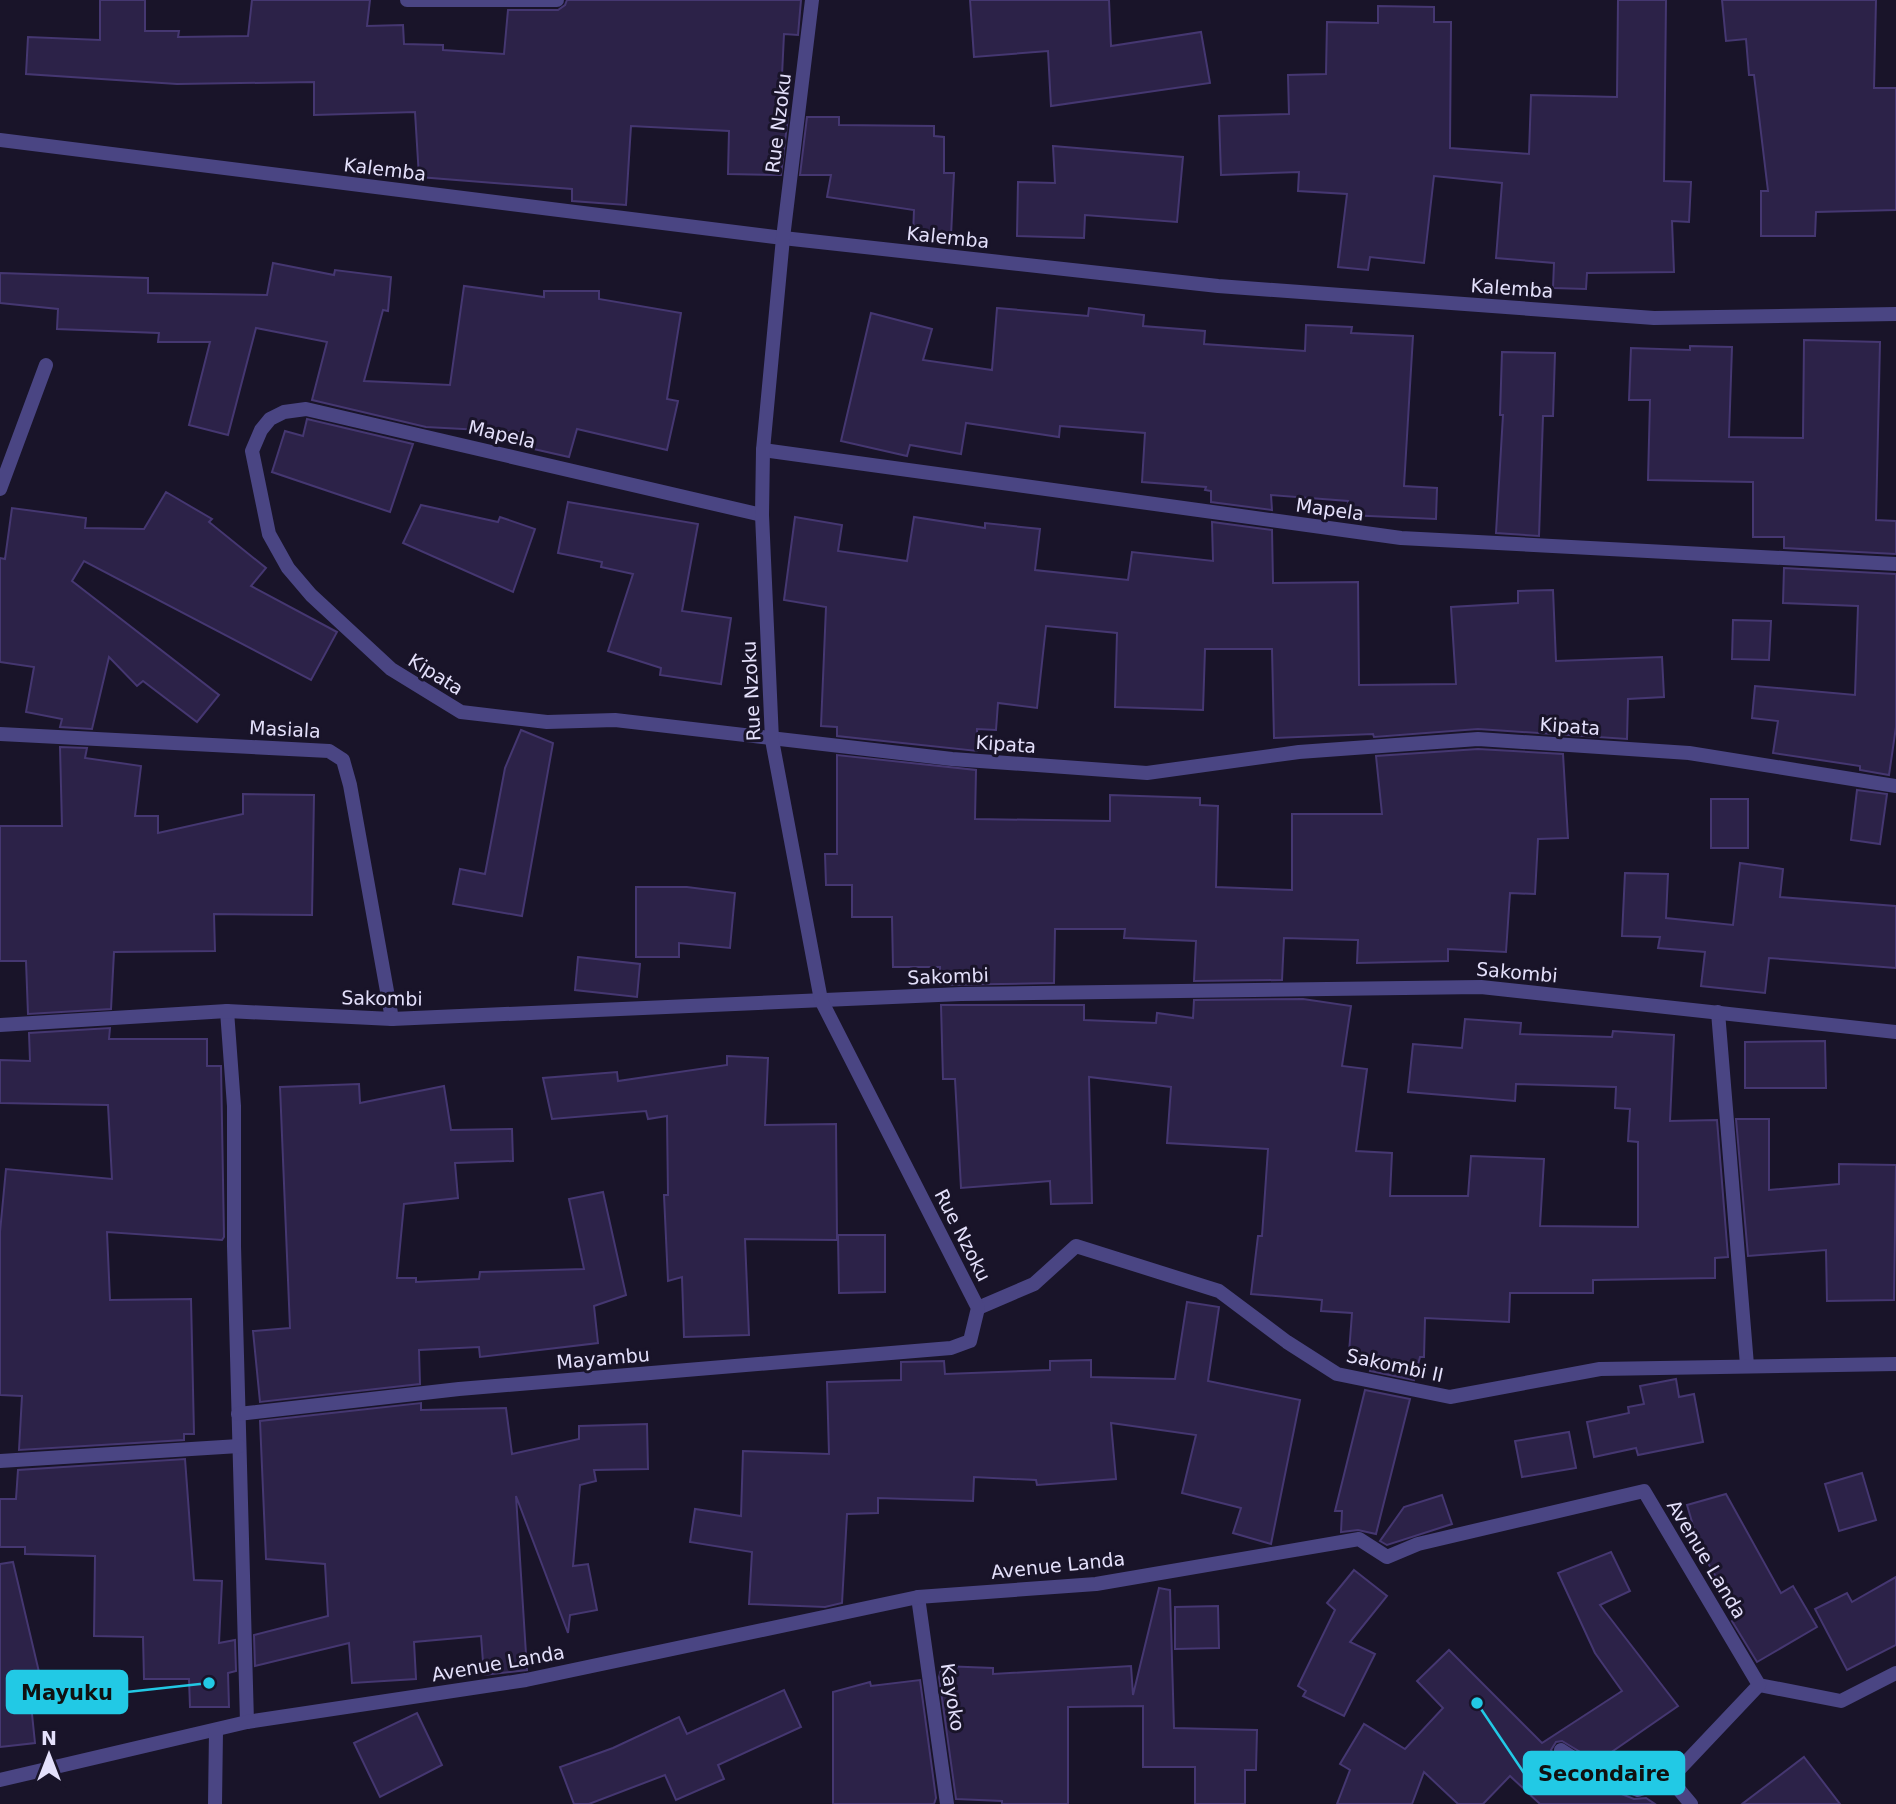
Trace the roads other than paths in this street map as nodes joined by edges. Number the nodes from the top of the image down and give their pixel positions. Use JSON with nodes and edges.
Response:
{"nodes":[{"id":1,"x":407,"y":0,"type":"edge"},
{"id":2,"x":557,"y":0,"type":"edge"},
{"id":3,"x":812,"y":0,"type":"edge"},
{"id":4,"x":0,"y":140,"type":"edge"},
{"id":5,"x":783,"y":238,"type":"junction"},
{"id":6,"x":1896,"y":314,"type":"edge"},
{"id":7,"x":46,"y":365,"type":"dead end"},
{"id":8,"x":763,"y":450,"type":"junction"},
{"id":9,"x":252,"y":451,"type":"joint"},
{"id":10,"x":0,"y":489,"type":"edge"},
{"id":11,"x":762,"y":514,"type":"junction"},
{"id":12,"x":1896,"y":564,"type":"edge"},
{"id":13,"x":0,"y":734,"type":"edge"},
{"id":14,"x":772,"y":740,"type":"junction"},
{"id":15,"x":1896,"y":786,"type":"edge"},
{"id":16,"x":821,"y":1000,"type":"junction"},
{"id":17,"x":227,"y":1011,"type":"junction"},
{"id":18,"x":1718,"y":1012,"type":"junction"},
{"id":19,"x":392,"y":1019,"type":"junction"},
{"id":20,"x":0,"y":1025,"type":"edge"},
{"id":21,"x":1896,"y":1032,"type":"edge"},
{"id":22,"x":978,"y":1308,"type":"junction"},
{"id":23,"x":970,"y":1340,"type":"joint"},
{"id":24,"x":1896,"y":1364,"type":"edge"},
{"id":25,"x":1746,"y":1365,"type":"junction"},
{"id":26,"x":238,"y":1414,"type":"junction"},
{"id":27,"x":239,"y":1446,"type":"junction"},
{"id":28,"x":0,"y":1461,"type":"edge"},
{"id":29,"x":918,"y":1597,"type":"junction"},
{"id":30,"x":1896,"y":1673,"type":"edge"},
{"id":31,"x":1759,"y":1685,"type":"junction"},
{"id":32,"x":247,"y":1722,"type":"junction"},
{"id":33,"x":216,"y":1731,"type":"junction"},
{"id":34,"x":1561,"y":1749,"type":"dead end"},
{"id":35,"x":1671,"y":1779,"type":"junction"},
{"id":36,"x":0,"y":1780,"type":"edge"},
{"id":37,"x":215,"y":1804,"type":"edge"},
{"id":38,"x":947,"y":1804,"type":"edge"},
{"id":39,"x":1691,"y":1804,"type":"edge"}],
"edges":[{"from":1,"to":2,"type":"street"},
{"from":3,"to":5,"type":"street","name":"Rue Nzoku"},
{"from":4,"to":5,"type":"street","name":"Kalemba"},
{"from":5,"to":6,"type":"street","name":"Kalemba"},
{"from":5,"to":8,"type":"street","name":"Rue Nzoku"},
{"from":7,"to":10,"type":"street"},
{"from":8,"to":11,"type":"street","name":"Rue Nzoku"},
{"from":8,"to":12,"type":"street","name":"Mapela"},
{"from":9,"to":11,"type":"street","name":"Mapela"},
{"from":9,"to":14,"type":"street","name":"Kipata"},
{"from":11,"to":14,"type":"street","name":"Rue Nzoku"},
{"from":13,"to":19,"type":"street","name":"Masiala"},
{"from":14,"to":15,"type":"street","name":"Kipata"},
{"from":14,"to":16,"type":"street","name":"Rue Nzoku"},
{"from":16,"to":18,"type":"street","name":"Sakombi"},
{"from":16,"to":19,"type":"street","name":"Sakombi"},
{"from":16,"to":22,"type":"street","name":"Rue Nzoku"},
{"from":17,"to":19,"type":"street","name":"Sakombi"},
{"from":17,"to":20,"type":"street","name":"Sakombi"},
{"from":17,"to":26,"type":"street"},
{"from":18,"to":21,"type":"street","name":"Sakombi"},
{"from":18,"to":25,"type":"street"},
{"from":22,"to":23,"type":"street","name":"Rue Nzoku"},
{"from":22,"to":25,"type":"street","name":"Sakombi II"},
{"from":23,"to":26,"type":"street","name":"Mayambu"},
{"from":24,"to":25,"type":"street","name":"Sakombi II"},
{"from":26,"to":27,"type":"street"},
{"from":27,"to":28,"type":"street"},
{"from":27,"to":32,"type":"street"},
{"from":29,"to":31,"type":"street","name":"Avenue Landa"},
{"from":29,"to":32,"type":"street","name":"Avenue Landa"},
{"from":29,"to":38,"type":"street","name":"Kayoko"},
{"from":30,"to":31,"type":"street"},
{"from":31,"to":35,"type":"street"},
{"from":32,"to":33,"type":"street","name":"Avenue Landa"},
{"from":33,"to":36,"type":"street","name":"Avenue Landa"},
{"from":33,"to":37,"type":"street"},
{"from":34,"to":35,"type":"street"},
{"from":35,"to":39,"type":"street"}]}
